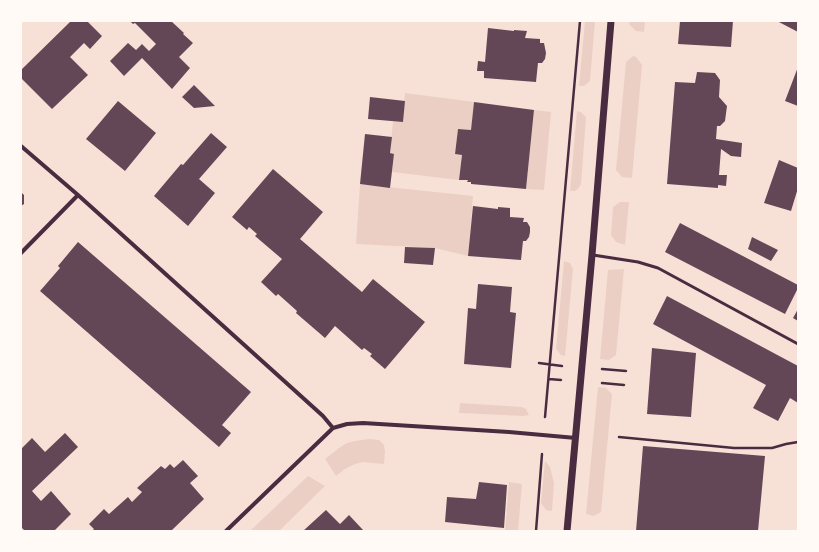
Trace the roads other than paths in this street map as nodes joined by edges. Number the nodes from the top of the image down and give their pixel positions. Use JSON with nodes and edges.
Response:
{"nodes":[{"id":1,"x":611,"y":21,"type":"edge"},
{"id":2,"x":21,"y":146,"type":"edge"},
{"id":3,"x":78,"y":195,"type":"junction"},
{"id":4,"x":21,"y":253,"type":"edge"},
{"id":5,"x":592,"y":255,"type":"junction"},
{"id":6,"x":798,"y":344,"type":"edge"},
{"id":7,"x":333,"y":428,"type":"junction"},
{"id":8,"x":576,"y":438,"type":"junction"},
{"id":9,"x":226,"y":531,"type":"edge"},
{"id":10,"x":567,"y":531,"type":"edge"}],
"edges":[{"from":1,"to":5,"type":"street"},
{"from":2,"to":3,"type":"street"},
{"from":3,"to":4,"type":"street"},
{"from":3,"to":7,"type":"street"},
{"from":5,"to":6,"type":"lane"},
{"from":5,"to":8,"type":"street"},
{"from":7,"to":8,"type":"street"},
{"from":7,"to":9,"type":"street"},
{"from":8,"to":10,"type":"street"}]}
